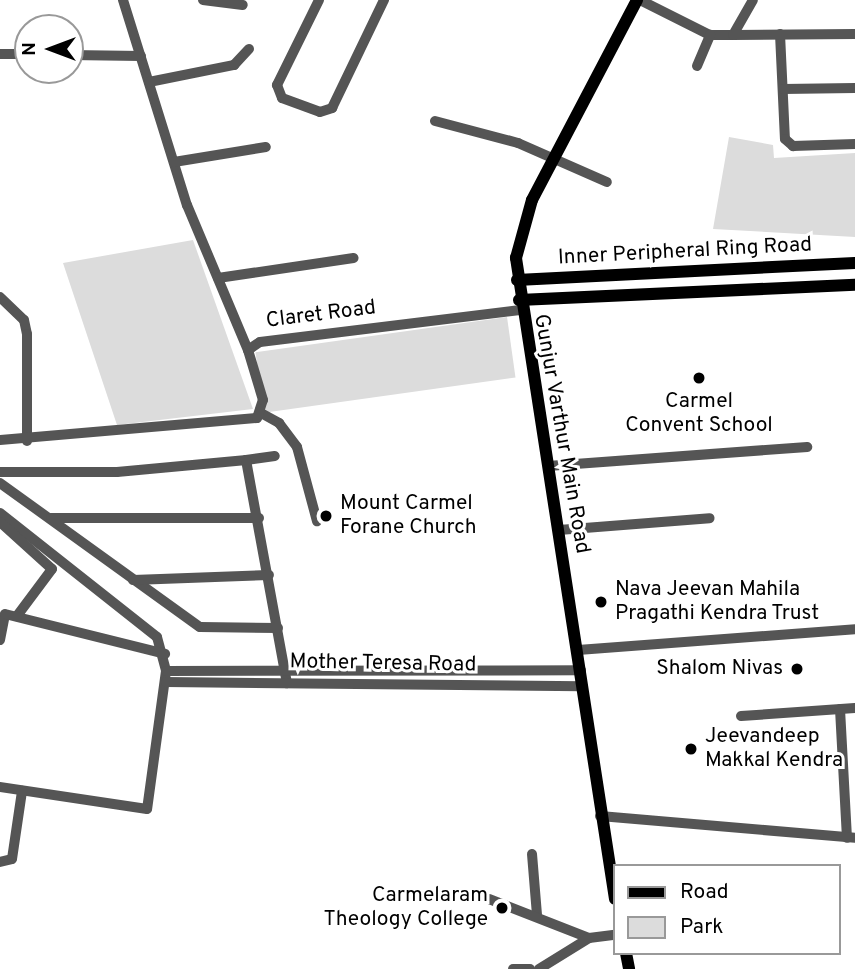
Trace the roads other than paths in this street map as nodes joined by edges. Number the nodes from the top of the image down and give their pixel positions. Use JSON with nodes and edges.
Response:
{"nodes":[{"id":1,"x":123,"y":0,"type":"edge"},
{"id":2,"x":203,"y":0,"type":"edge"},
{"id":3,"x":319,"y":0,"type":"edge"},
{"id":4,"x":384,"y":0,"type":"edge"},
{"id":5,"x":638,"y":0,"type":"edge"},
{"id":6,"x":753,"y":0,"type":"edge"},
{"id":7,"x":243,"y":5,"type":"dead end"},
{"id":8,"x":780,"y":34,"type":"junction"},
{"id":9,"x":855,"y":34,"type":"edge"},
{"id":10,"x":710,"y":35,"type":"junction"},
{"id":11,"x":733,"y":35,"type":"junction"},
{"id":12,"x":249,"y":49,"type":"dead end"},
{"id":13,"x":84,"y":55,"type":"edge"},
{"id":14,"x":141,"y":56,"type":"junction"},
{"id":15,"x":697,"y":66,"type":"dead end"},
{"id":16,"x":149,"y":82,"type":"junction"},
{"id":17,"x":855,"y":88,"type":"edge"},
{"id":18,"x":783,"y":89,"type":"junction"},
{"id":19,"x":435,"y":121,"type":"dead end"},
{"id":20,"x":855,"y":144,"type":"edge"},
{"id":21,"x":266,"y":147,"type":"dead end"},
{"id":22,"x":555,"y":159,"type":"junction"},
{"id":23,"x":174,"y":162,"type":"junction"},
{"id":24,"x":607,"y":182,"type":"dead end"},
{"id":25,"x":354,"y":258,"type":"dead end"},
{"id":26,"x":855,"y":263,"type":"edge"},
{"id":27,"x":218,"y":278,"type":"junction"},
{"id":28,"x":517,"y":280,"type":"junction"},
{"id":29,"x":855,"y":285,"type":"edge"},
{"id":30,"x":0,"y":297,"type":"edge"},
{"id":31,"x":519,"y":305,"type":"junction"},
{"id":32,"x":248,"y":350,"type":"junction"},
{"id":33,"x":261,"y":413,"type":"junction"},
{"id":34,"x":0,"y":440,"type":"edge"},
{"id":35,"x":27,"y":441,"type":"junction"},
{"id":36,"x":807,"y":447,"type":"dead end"},
{"id":37,"x":275,"y":456,"type":"dead end"},
{"id":38,"x":246,"y":460,"type":"junction"},
{"id":39,"x":548,"y":466,"type":"junction"},
{"id":40,"x":0,"y":472,"type":"edge"},
{"id":41,"x":0,"y":483,"type":"edge"},
{"id":42,"x":0,"y":513,"type":"edge"},
{"id":43,"x":51,"y":518,"type":"junction"},
{"id":44,"x":259,"y":518,"type":"junction"},
{"id":45,"x":710,"y":518,"type":"dead end"},
{"id":46,"x":0,"y":522,"type":"edge"},
{"id":47,"x":317,"y":522,"type":"dead end"},
{"id":48,"x":559,"y":530,"type":"junction"},
{"id":49,"x":269,"y":575,"type":"junction"},
{"id":50,"x":133,"y":580,"type":"junction"},
{"id":51,"x":2,"y":611,"type":"edge"},
{"id":52,"x":17,"y":616,"type":"junction"},
{"id":53,"x":278,"y":628,"type":"junction"},
{"id":54,"x":855,"y":629,"type":"edge"},
{"id":55,"x":0,"y":640,"type":"edge"},
{"id":56,"x":578,"y":650,"type":"junction"},
{"id":57,"x":165,"y":654,"type":"junction"},
{"id":58,"x":285,"y":669,"type":"junction"},
{"id":59,"x":581,"y":670,"type":"junction"},
{"id":60,"x":166,"y":676,"type":"junction"},
{"id":61,"x":184,"y":677,"type":"junction"},
{"id":62,"x":287,"y":682,"type":"junction"},
{"id":63,"x":582,"y":686,"type":"junction"},
{"id":64,"x":855,"y":708,"type":"edge"},
{"id":65,"x":841,"y":709,"type":"junction"},
{"id":66,"x":741,"y":716,"type":"dead end"},
{"id":67,"x":0,"y":787,"type":"edge"},
{"id":68,"x":22,"y":791,"type":"junction"},
{"id":69,"x":600,"y":816,"type":"junction"},
{"id":70,"x":851,"y":838,"type":"edge"},
{"id":71,"x":533,"y":854,"type":"dead end"},
{"id":72,"x":0,"y":862,"type":"edge"},
{"id":73,"x":614,"y":893,"type":"edge"},
{"id":74,"x":489,"y":899,"type":"dead end"},
{"id":75,"x":537,"y":915,"type":"junction"},
{"id":76,"x":614,"y":935,"type":"edge"},
{"id":77,"x":589,"y":938,"type":"junction"},
{"id":78,"x":513,"y":969,"type":"edge"},
{"id":79,"x":530,"y":969,"type":"edge"},
{"id":80,"x":539,"y":969,"type":"edge"}],
"edges":[{"from":1,"to":14,"type":"street"},
{"from":2,"to":7,"type":"street"},
{"from":3,"to":4,"type":"street"},
{"from":5,"to":10,"type":"street"},
{"from":5,"to":22,"type":"main road","name":"Gunjur Varthur Main Road"},
{"from":6,"to":11,"type":"street"},
{"from":8,"to":9,"type":"street"},
{"from":8,"to":11,"type":"street"},
{"from":8,"to":18,"type":"street"},
{"from":10,"to":11,"type":"street"},
{"from":10,"to":15,"type":"street"},
{"from":12,"to":16,"type":"street"},
{"from":13,"to":14,"type":"street"},
{"from":14,"to":16,"type":"street"},
{"from":16,"to":23,"type":"street"},
{"from":17,"to":18,"type":"street"},
{"from":18,"to":20,"type":"street"},
{"from":19,"to":22,"type":"street"},
{"from":21,"to":23,"type":"street"},
{"from":22,"to":24,"type":"street"},
{"from":22,"to":28,"type":"main road","name":"Gunjur Varthur Main Road"},
{"from":23,"to":27,"type":"street"},
{"from":25,"to":27,"type":"street"},
{"from":26,"to":28,"type":"main road","name":"Inner Peripheral Ring Road"},
{"from":27,"to":32,"type":"street"},
{"from":28,"to":31,"type":"main road","name":"Gunjur Varthur Main Road"},
{"from":29,"to":31,"type":"main road","name":"Inner Peripheral Ring Road"},
{"from":30,"to":35,"type":"street"},
{"from":31,"to":32,"type":"street","name":"Claret Road"},
{"from":31,"to":39,"type":"main road","name":"Gunjur Varthur Main Road"},
{"from":32,"to":33,"type":"street","name":"Claret Road"},
{"from":33,"to":35,"type":"street"},
{"from":33,"to":47,"type":"street"},
{"from":34,"to":35,"type":"street"},
{"from":36,"to":39,"type":"street"},
{"from":37,"to":38,"type":"street"},
{"from":38,"to":40,"type":"street"},
{"from":38,"to":44,"type":"street"},
{"from":39,"to":48,"type":"main road","name":"Gunjur Varthur Main Road"},
{"from":41,"to":43,"type":"street"},
{"from":42,"to":57,"type":"street"},
{"from":43,"to":44,"type":"street"},
{"from":43,"to":50,"type":"street"},
{"from":44,"to":49,"type":"street"},
{"from":45,"to":48,"type":"street"},
{"from":46,"to":52,"type":"street"},
{"from":48,"to":56,"type":"main road","name":"Gunjur Varthur Main Road"},
{"from":49,"to":50,"type":"street"},
{"from":49,"to":53,"type":"street"},
{"from":50,"to":53,"type":"street"},
{"from":51,"to":52,"type":"street"},
{"from":51,"to":55,"type":"street"},
{"from":52,"to":57,"type":"street"},
{"from":53,"to":58,"type":"street"},
{"from":54,"to":56,"type":"street"},
{"from":56,"to":59,"type":"main road","name":"Gunjur Varthur Main Road"},
{"from":57,"to":60,"type":"street"},
{"from":58,"to":59,"type":"street","name":"Mother Teresa Road"},
{"from":58,"to":61,"type":"street","name":"Mother Teresa Road"},
{"from":58,"to":62,"type":"street"},
{"from":59,"to":63,"type":"main road","name":"Gunjur Varthur Main Road"},
{"from":60,"to":61,"type":"street"},
{"from":60,"to":68,"type":"street"},
{"from":61,"to":62,"type":"street","name":"Mother Teresa Road"},
{"from":62,"to":63,"type":"street","name":"Mother Teresa Road"},
{"from":63,"to":69,"type":"main road","name":"Gunjur Varthur Main Road"},
{"from":64,"to":65,"type":"street"},
{"from":65,"to":66,"type":"street"},
{"from":65,"to":70,"type":"street"},
{"from":67,"to":68,"type":"street"},
{"from":68,"to":72,"type":"street"},
{"from":69,"to":70,"type":"street"},
{"from":69,"to":73,"type":"main road","name":"Gunjur Varthur Main Road"},
{"from":71,"to":75,"type":"street"},
{"from":74,"to":75,"type":"street"},
{"from":75,"to":77,"type":"street"},
{"from":76,"to":77,"type":"street"},
{"from":77,"to":80,"type":"street"},
{"from":78,"to":79,"type":"street"}]}
